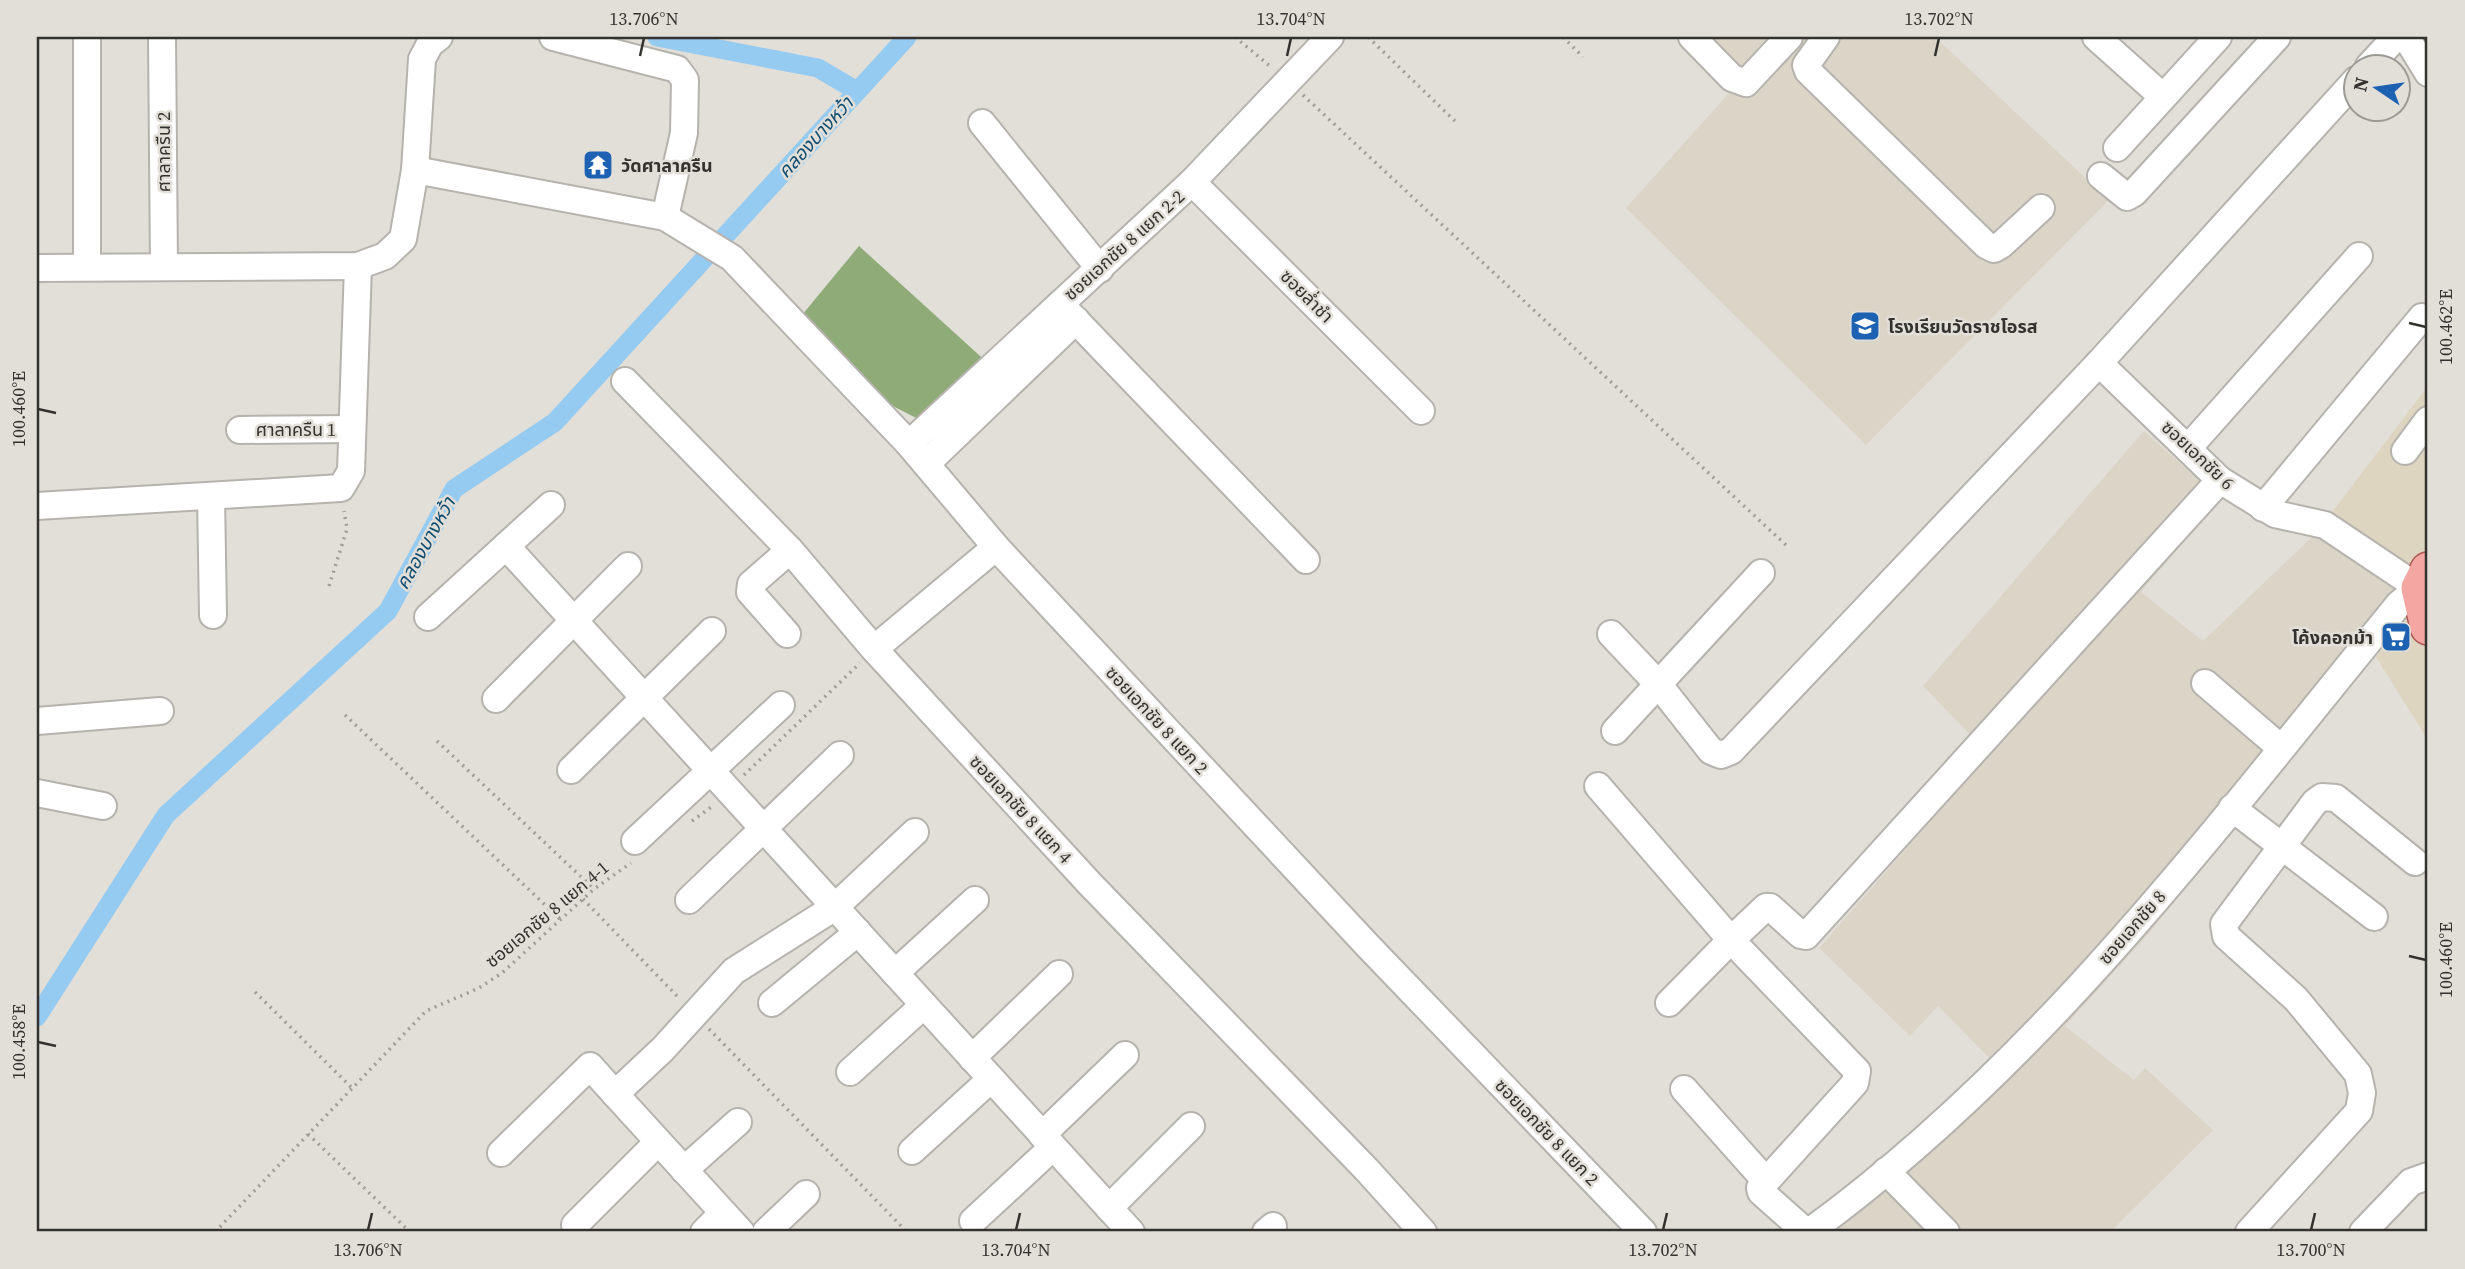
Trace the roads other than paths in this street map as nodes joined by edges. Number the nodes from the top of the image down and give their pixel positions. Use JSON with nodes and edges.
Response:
{"nodes":[{"id":1,"x":87,"y":37,"type":"edge"},
{"id":2,"x":162,"y":37,"type":"edge"},
{"id":3,"x":439,"y":37,"type":"edge"},
{"id":4,"x":553,"y":37,"type":"edge"},
{"id":5,"x":1330,"y":37,"type":"edge"},
{"id":6,"x":1692,"y":37,"type":"edge"},
{"id":7,"x":1789,"y":37,"type":"edge"},
{"id":8,"x":1826,"y":37,"type":"edge"},
{"id":9,"x":2096,"y":37,"type":"edge"},
{"id":10,"x":2218,"y":37,"type":"edge"},
{"id":11,"x":2277,"y":37,"type":"edge"},
{"id":12,"x":2396,"y":37,"type":"edge"},
{"id":13,"x":2406,"y":37,"type":"edge"},
{"id":14,"x":2382,"y":52,"type":"edge"},
{"id":15,"x":2428,"y":73,"type":"edge"},
{"id":16,"x":2342,"y":96,"type":"edge"},
{"id":17,"x":2163,"y":97,"type":"junction"},
{"id":18,"x":982,"y":122,"type":"dead end"},
{"id":19,"x":2117,"y":148,"type":"dead end"},
{"id":20,"x":415,"y":170,"type":"junction"},
{"id":21,"x":2101,"y":176,"type":"dead end"},
{"id":22,"x":1192,"y":183,"type":"junction"},
{"id":23,"x":2041,"y":208,"type":"dead end"},
{"id":24,"x":665,"y":217,"type":"junction"},
{"id":25,"x":2359,"y":256,"type":"dead end"},
{"id":26,"x":86,"y":267,"type":"junction"},
{"id":27,"x":164,"y":267,"type":"junction"},
{"id":28,"x":358,"y":267,"type":"junction"},
{"id":29,"x":37,"y":268,"type":"edge"},
{"id":30,"x":1100,"y":269,"type":"junction"},
{"id":31,"x":1068,"y":312,"type":"junction"},
{"id":32,"x":2421,"y":317,"type":"dead end"},
{"id":33,"x":2099,"y":363,"type":"junction"},
{"id":34,"x":625,"y":381,"type":"dead end"},
{"id":35,"x":1421,"y":411,"type":"dead end"},
{"id":36,"x":2428,"y":420,"type":"edge"},
{"id":37,"x":240,"y":429,"type":"dead end"},
{"id":38,"x":352,"y":429,"type":"junction"},
{"id":39,"x":908,"y":444,"type":"junction"},
{"id":40,"x":2189,"y":447,"type":"junction"},
{"id":41,"x":2405,"y":451,"type":"dead end"},
{"id":42,"x":926,"y":464,"type":"junction"},
{"id":43,"x":2220,"y":480,"type":"junction"},
{"id":44,"x":211,"y":496,"type":"junction"},
{"id":45,"x":551,"y":505,"type":"dead end"},
{"id":46,"x":37,"y":506,"type":"edge"},
{"id":47,"x":2263,"y":508,"type":"junction"},
{"id":48,"x":506,"y":546,"type":"junction"},
{"id":49,"x":996,"y":547,"type":"junction"},
{"id":50,"x":790,"y":550,"type":"junction"},
{"id":51,"x":1306,"y":560,"type":"dead end"},
{"id":52,"x":628,"y":566,"type":"dead end"},
{"id":53,"x":1761,"y":573,"type":"dead end"},
{"id":54,"x":2424,"y":579,"type":"edge"},
{"id":55,"x":213,"y":615,"type":"dead end"},
{"id":56,"x":428,"y":617,"type":"dead end"},
{"id":57,"x":574,"y":621,"type":"junction"},
{"id":58,"x":2428,"y":627,"type":"edge"},
{"id":59,"x":712,"y":631,"type":"dead end"},
{"id":60,"x":787,"y":634,"type":"dead end"},
{"id":61,"x":1611,"y":634,"type":"dead end"},
{"id":62,"x":874,"y":649,"type":"junction"},
{"id":63,"x":2205,"y":683,"type":"dead end"},
{"id":64,"x":1659,"y":685,"type":"junction"},
{"id":65,"x":644,"y":698,"type":"junction"},
{"id":66,"x":496,"y":699,"type":"dead end"},
{"id":67,"x":781,"y":705,"type":"dead end"},
{"id":68,"x":160,"y":711,"type":"dead end"},
{"id":69,"x":37,"y":721,"type":"edge"},
{"id":70,"x":1615,"y":732,"type":"dead end"},
{"id":71,"x":2281,"y":748,"type":"junction"},
{"id":72,"x":840,"y":755,"type":"dead end"},
{"id":73,"x":571,"y":770,"type":"dead end"},
{"id":74,"x":710,"y":770,"type":"junction"},
{"id":75,"x":1598,"y":786,"type":"dead end"},
{"id":76,"x":37,"y":793,"type":"edge"},
{"id":77,"x":103,"y":806,"type":"dead end"},
{"id":78,"x":2232,"y":808,"type":"junction"},
{"id":79,"x":763,"y":828,"type":"junction"},
{"id":80,"x":915,"y":832,"type":"dead end"},
{"id":81,"x":2281,"y":845,"type":"junction"},
{"id":82,"x":638,"y":848,"type":"road end"},
{"id":83,"x":2415,"y":862,"type":"dead end"},
{"id":84,"x":689,"y":900,"type":"dead end"},
{"id":85,"x":975,"y":900,"type":"dead end"},
{"id":86,"x":835,"y":907,"type":"junction"},
{"id":87,"x":2374,"y":917,"type":"dead end"},
{"id":88,"x":858,"y":932,"type":"junction"},
{"id":89,"x":1731,"y":940,"type":"junction"},
{"id":90,"x":895,"y":974,"type":"junction"},
{"id":91,"x":1059,"y":974,"type":"dead end"},
{"id":92,"x":772,"y":1003,"type":"dead end"},
{"id":93,"x":1669,"y":1003,"type":"dead end"},
{"id":94,"x":924,"y":1005,"type":"junction"},
{"id":95,"x":1125,"y":1055,"type":"dead end"},
{"id":96,"x":972,"y":1058,"type":"junction"},
{"id":97,"x":850,"y":1072,"type":"dead end"},
{"id":98,"x":991,"y":1079,"type":"junction"},
{"id":99,"x":1684,"y":1089,"type":"dead end"},
{"id":100,"x":615,"y":1094,"type":"junction"},
{"id":101,"x":738,"y":1122,"type":"dead end"},
{"id":102,"x":1191,"y":1126,"type":"dead end"},
{"id":103,"x":1048,"y":1141,"type":"junction"},
{"id":104,"x":659,"y":1142,"type":"junction"},
{"id":105,"x":912,"y":1151,"type":"dead end"},
{"id":106,"x":501,"y":1153,"type":"dead end"},
{"id":107,"x":684,"y":1170,"type":"junction"},
{"id":108,"x":1886,"y":1171,"type":"junction"},
{"id":109,"x":2428,"y":1176,"type":"edge"},
{"id":110,"x":1765,"y":1180,"type":"junction"},
{"id":111,"x":806,"y":1194,"type":"dead end"},
{"id":112,"x":973,"y":1221,"type":"dead end"},
{"id":113,"x":732,"y":1223,"type":"edge"},
{"id":114,"x":1117,"y":1223,"type":"edge"},
{"id":115,"x":575,"y":1225,"type":"dead end"},
{"id":116,"x":704,"y":1232,"type":"edge"},
{"id":117,"x":765,"y":1232,"type":"edge"},
{"id":118,"x":1423,"y":1232,"type":"edge"},
{"id":119,"x":1643,"y":1232,"type":"edge"},
{"id":120,"x":1807,"y":1232,"type":"edge"},
{"id":121,"x":1946,"y":1232,"type":"edge"},
{"id":122,"x":2249,"y":1232,"type":"edge"},
{"id":123,"x":2363,"y":1232,"type":"edge"}],
"edges":[{"from":1,"to":26,"type":"street"},
{"from":2,"to":27,"type":"street","name":"ศาลาครืน 2"},
{"from":3,"to":20,"type":"street"},
{"from":4,"to":24,"type":"street"},
{"from":5,"to":22,"type":"street","name":"ซอยเอกชัย 8 แยก 2-2"},
{"from":6,"to":7,"type":"street"},
{"from":8,"to":23,"type":"street"},
{"from":9,"to":17,"type":"street"},
{"from":10,"to":17,"type":"street"},
{"from":11,"to":21,"type":"street"},
{"from":12,"to":14,"type":"street"},
{"from":13,"to":15,"type":"street"},
{"from":16,"to":33,"type":"street"},
{"from":17,"to":19,"type":"street"},
{"from":18,"to":30,"type":"street"},
{"from":20,"to":24,"type":"street","name":"ซอยเอกชัย 8 แยก 2"},
{"from":20,"to":28,"type":"street"},
{"from":22,"to":30,"type":"street","name":"ซอยเอกชัย 8 แยก 2-2"},
{"from":22,"to":35,"type":"street","name":"ซอยล่ำชำ"},
{"from":24,"to":39,"type":"street","name":"ซอยเอกชัย 8 แยก 2"},
{"from":25,"to":40,"type":"street"},
{"from":26,"to":27,"type":"street"},
{"from":26,"to":29,"type":"street"},
{"from":27,"to":28,"type":"street"},
{"from":28,"to":38,"type":"street"},
{"from":30,"to":31,"type":"street","name":"ซอยเอกชัย 8 แยก 2-2"},
{"from":31,"to":39,"type":"street","name":"ซอยเอกชัย 8 แยก 2-2"},
{"from":31,"to":42,"type":"street"},
{"from":31,"to":51,"type":"street"},
{"from":32,"to":47,"type":"street"},
{"from":33,"to":40,"type":"street","name":"ซอยเอกชัย 6"},
{"from":33,"to":64,"type":"street"},
{"from":34,"to":50,"type":"street","name":"ซอยเอกชัย 8 แยก 4"},
{"from":36,"to":41,"type":"street"},
{"from":37,"to":38,"type":"street","name":"ศาลาครืน 1"},
{"from":38,"to":44,"type":"street"},
{"from":39,"to":42,"type":"street","name":"ซอยเอกชัย 8 แยก 2"},
{"from":40,"to":43,"type":"street","name":"ซอยเอกชัย 6"},
{"from":42,"to":49,"type":"street","name":"ซอยเอกชัย 8 แยก 2"},
{"from":43,"to":47,"type":"street","name":"ซอยเอกชัย 6"},
{"from":43,"to":89,"type":"street"},
{"from":44,"to":46,"type":"street"},
{"from":44,"to":55,"type":"street"},
{"from":45,"to":48,"type":"street"},
{"from":47,"to":54,"type":"street","name":"ซอยเอกชัย 6"},
{"from":48,"to":56,"type":"street"},
{"from":48,"to":57,"type":"street"},
{"from":49,"to":62,"type":"street"},
{"from":49,"to":119,"type":"street","name":"ซอยเอกชัย 8 แยก 2"},
{"from":50,"to":60,"type":"street"},
{"from":50,"to":62,"type":"street","name":"ซอยเอกชัย 8 แยก 4"},
{"from":52,"to":57,"type":"street"},
{"from":53,"to":64,"type":"street"},
{"from":54,"to":58,"type":"main road"},
{"from":54,"to":71,"type":"street","name":"ซอยเอกชัย 8"},
{"from":57,"to":65,"type":"street"},
{"from":57,"to":66,"type":"street"},
{"from":59,"to":65,"type":"street"},
{"from":61,"to":64,"type":"street"},
{"from":62,"to":118,"type":"street","name":"ซอยเอกชัย 8 แยก 4"},
{"from":63,"to":71,"type":"street"},
{"from":64,"to":70,"type":"street"},
{"from":65,"to":73,"type":"street"},
{"from":65,"to":74,"type":"street"},
{"from":67,"to":74,"type":"street"},
{"from":68,"to":69,"type":"street"},
{"from":71,"to":78,"type":"street","name":"ซอยเอกชัย 8"},
{"from":72,"to":79,"type":"street"},
{"from":74,"to":79,"type":"street"},
{"from":74,"to":82,"type":"street"},
{"from":75,"to":89,"type":"street"},
{"from":76,"to":77,"type":"street"},
{"from":78,"to":81,"type":"street"},
{"from":78,"to":108,"type":"street","name":"ซอยเอกชัย 8"},
{"from":79,"to":84,"type":"street"},
{"from":79,"to":86,"type":"street"},
{"from":80,"to":86,"type":"street"},
{"from":81,"to":83,"type":"street"},
{"from":81,"to":87,"type":"street"},
{"from":81,"to":122,"type":"street"},
{"from":85,"to":90,"type":"street"},
{"from":86,"to":88,"type":"street"},
{"from":86,"to":100,"type":"street"},
{"from":88,"to":90,"type":"street"},
{"from":88,"to":92,"type":"street"},
{"from":89,"to":93,"type":"street"},
{"from":89,"to":110,"type":"street"},
{"from":90,"to":94,"type":"street"},
{"from":91,"to":96,"type":"street"},
{"from":94,"to":96,"type":"street"},
{"from":94,"to":97,"type":"street"},
{"from":95,"to":103,"type":"street"},
{"from":96,"to":98,"type":"street"},
{"from":98,"to":103,"type":"street"},
{"from":98,"to":105,"type":"street"},
{"from":99,"to":110,"type":"street"},
{"from":100,"to":104,"type":"street"},
{"from":100,"to":106,"type":"street"},
{"from":101,"to":107,"type":"street"},
{"from":102,"to":114,"type":"street"},
{"from":103,"to":112,"type":"street"},
{"from":103,"to":114,"type":"street"},
{"from":104,"to":107,"type":"street"},
{"from":104,"to":115,"type":"street"},
{"from":107,"to":113,"type":"street"},
{"from":108,"to":120,"type":"street","name":"ซอยเอกชัย 8"},
{"from":108,"to":121,"type":"street"},
{"from":109,"to":123,"type":"street"},
{"from":110,"to":120,"type":"street"},
{"from":111,"to":117,"type":"street"},
{"from":113,"to":116,"type":"street"}]}
